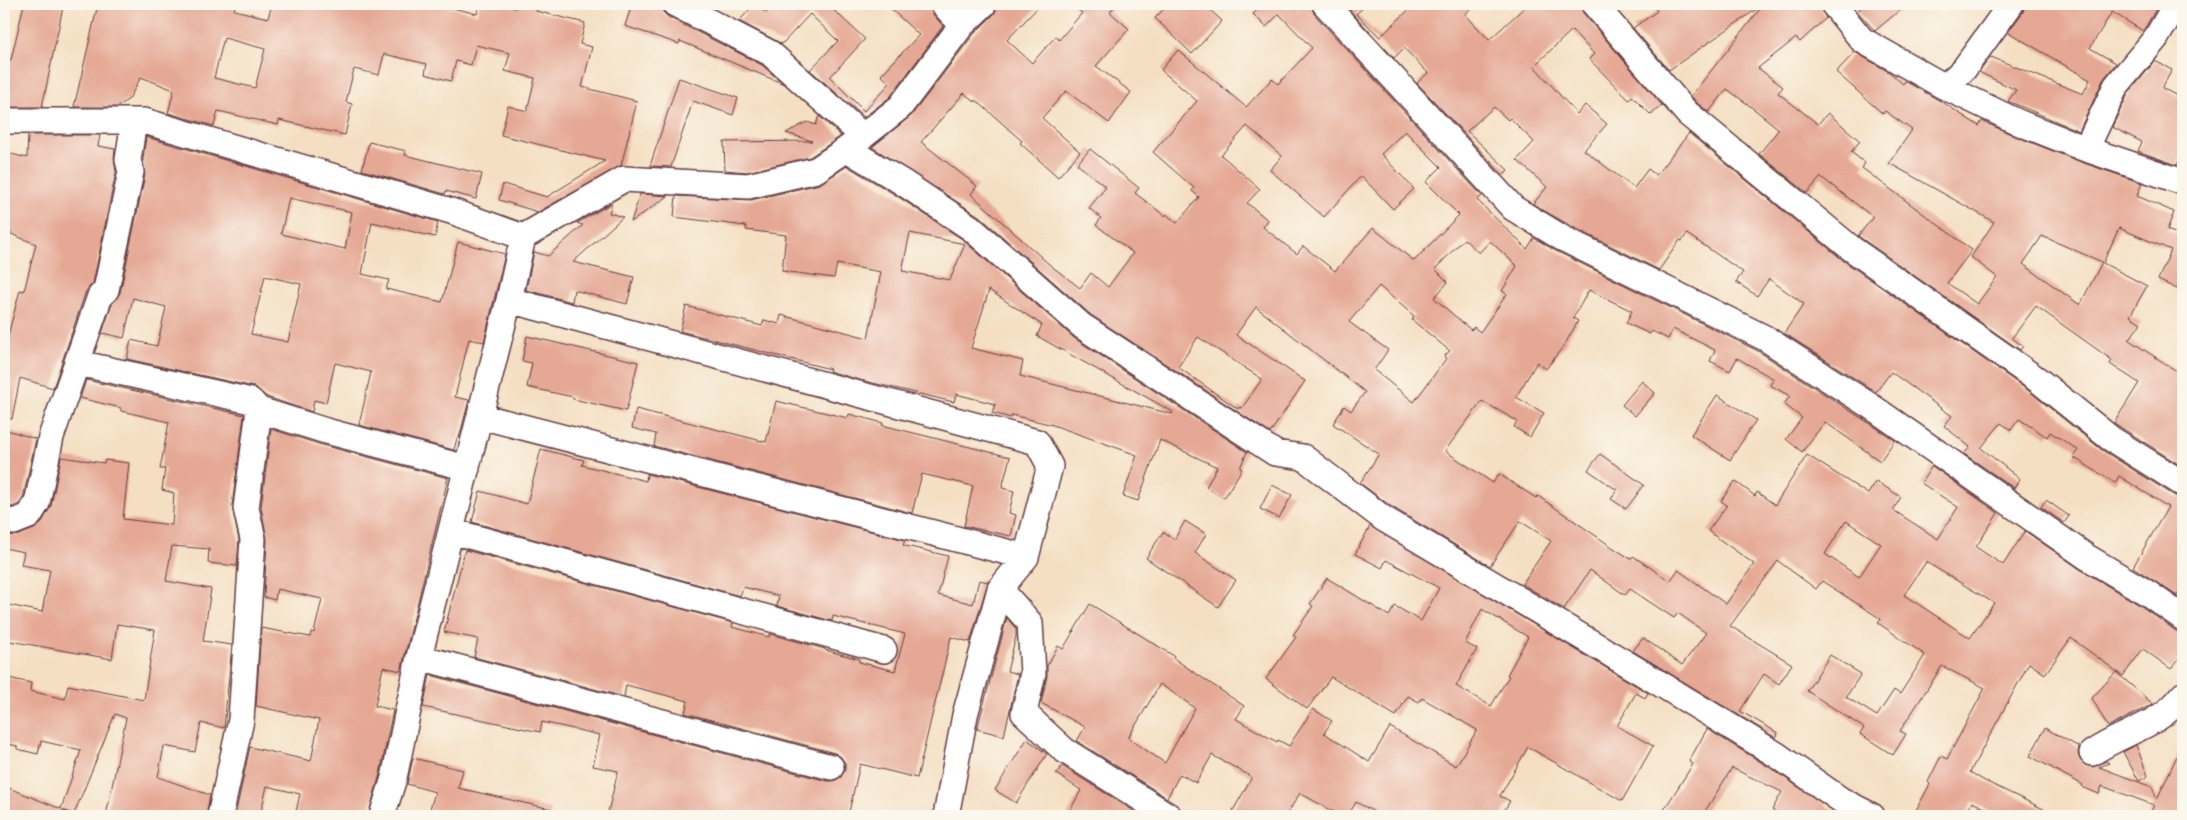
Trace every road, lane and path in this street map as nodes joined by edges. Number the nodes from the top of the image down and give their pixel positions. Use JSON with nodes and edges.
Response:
{"nodes":[{"id":1,"x":675,"y":4,"type":"edge"},
{"id":2,"x":943,"y":4,"type":"edge"},
{"id":3,"x":984,"y":4,"type":"edge"},
{"id":4,"x":1325,"y":4,"type":"edge"},
{"id":5,"x":1594,"y":4,"type":"edge"},
{"id":6,"x":1832,"y":4,"type":"edge"},
{"id":7,"x":2011,"y":4,"type":"edge"},
{"id":8,"x":2176,"y":4,"type":"edge"},
{"id":9,"x":962,"y":24,"type":"junction"},
{"id":10,"x":1945,"y":87,"type":"junction"},
{"id":11,"x":4,"y":121,"type":"edge"},
{"id":12,"x":134,"y":121,"type":"junction"},
{"id":13,"x":855,"y":142,"type":"junction"},
{"id":14,"x":2086,"y":149,"type":"junction"},
{"id":15,"x":2183,"y":182,"type":"edge"},
{"id":16,"x":523,"y":236,"type":"junction"},
{"id":17,"x":509,"y":300,"type":"junction"},
{"id":18,"x":78,"y":363,"type":"junction"},
{"id":19,"x":259,"y":410,"type":"junction"},
{"id":20,"x":480,"y":416,"type":"junction"},
{"id":21,"x":467,"y":468,"type":"junction"},
{"id":22,"x":2183,"y":484,"type":"edge"},
{"id":23,"x":4,"y":520,"type":"edge"},
{"id":24,"x":451,"y":531,"type":"junction"},
{"id":25,"x":1026,"y":557,"type":"junction"},
{"id":26,"x":1000,"y":590,"type":"junction"},
{"id":27,"x":2183,"y":618,"type":"edge"},
{"id":28,"x":884,"y":650,"type":"dead end"},
{"id":29,"x":419,"y":657,"type":"junction"},
{"id":30,"x":2183,"y":696,"type":"edge"},
{"id":31,"x":2092,"y":753,"type":"dead end"},
{"id":32,"x":831,"y":767,"type":"dead end"},
{"id":33,"x":220,"y":816,"type":"edge"},
{"id":34,"x":382,"y":816,"type":"edge"},
{"id":35,"x":946,"y":816,"type":"edge"},
{"id":36,"x":1169,"y":816,"type":"edge"},
{"id":37,"x":1872,"y":816,"type":"edge"}],
"edges":[{"from":1,"to":13,"type":"street"},
{"from":2,"to":9,"type":"street"},
{"from":3,"to":9,"type":"street"},
{"from":4,"to":27,"type":"street"},
{"from":5,"to":22,"type":"street"},
{"from":6,"to":10,"type":"street"},
{"from":7,"to":10,"type":"street"},
{"from":8,"to":14,"type":"street"},
{"from":9,"to":13,"type":"street"},
{"from":10,"to":14,"type":"street"},
{"from":11,"to":12,"type":"street"},
{"from":12,"to":16,"type":"street"},
{"from":12,"to":18,"type":"street"},
{"from":13,"to":16,"type":"street"},
{"from":13,"to":37,"type":"street"},
{"from":14,"to":15,"type":"street"},
{"from":16,"to":17,"type":"street"},
{"from":17,"to":20,"type":"street"},
{"from":17,"to":25,"type":"street"},
{"from":18,"to":19,"type":"street"},
{"from":18,"to":23,"type":"street"},
{"from":19,"to":21,"type":"street"},
{"from":19,"to":33,"type":"street"},
{"from":20,"to":21,"type":"street"},
{"from":20,"to":25,"type":"street"},
{"from":21,"to":24,"type":"street"},
{"from":24,"to":28,"type":"street"},
{"from":24,"to":29,"type":"street"},
{"from":25,"to":26,"type":"street"},
{"from":26,"to":35,"type":"street"},
{"from":26,"to":36,"type":"street"},
{"from":29,"to":32,"type":"street"},
{"from":29,"to":34,"type":"street"},
{"from":30,"to":31,"type":"street"}]}
